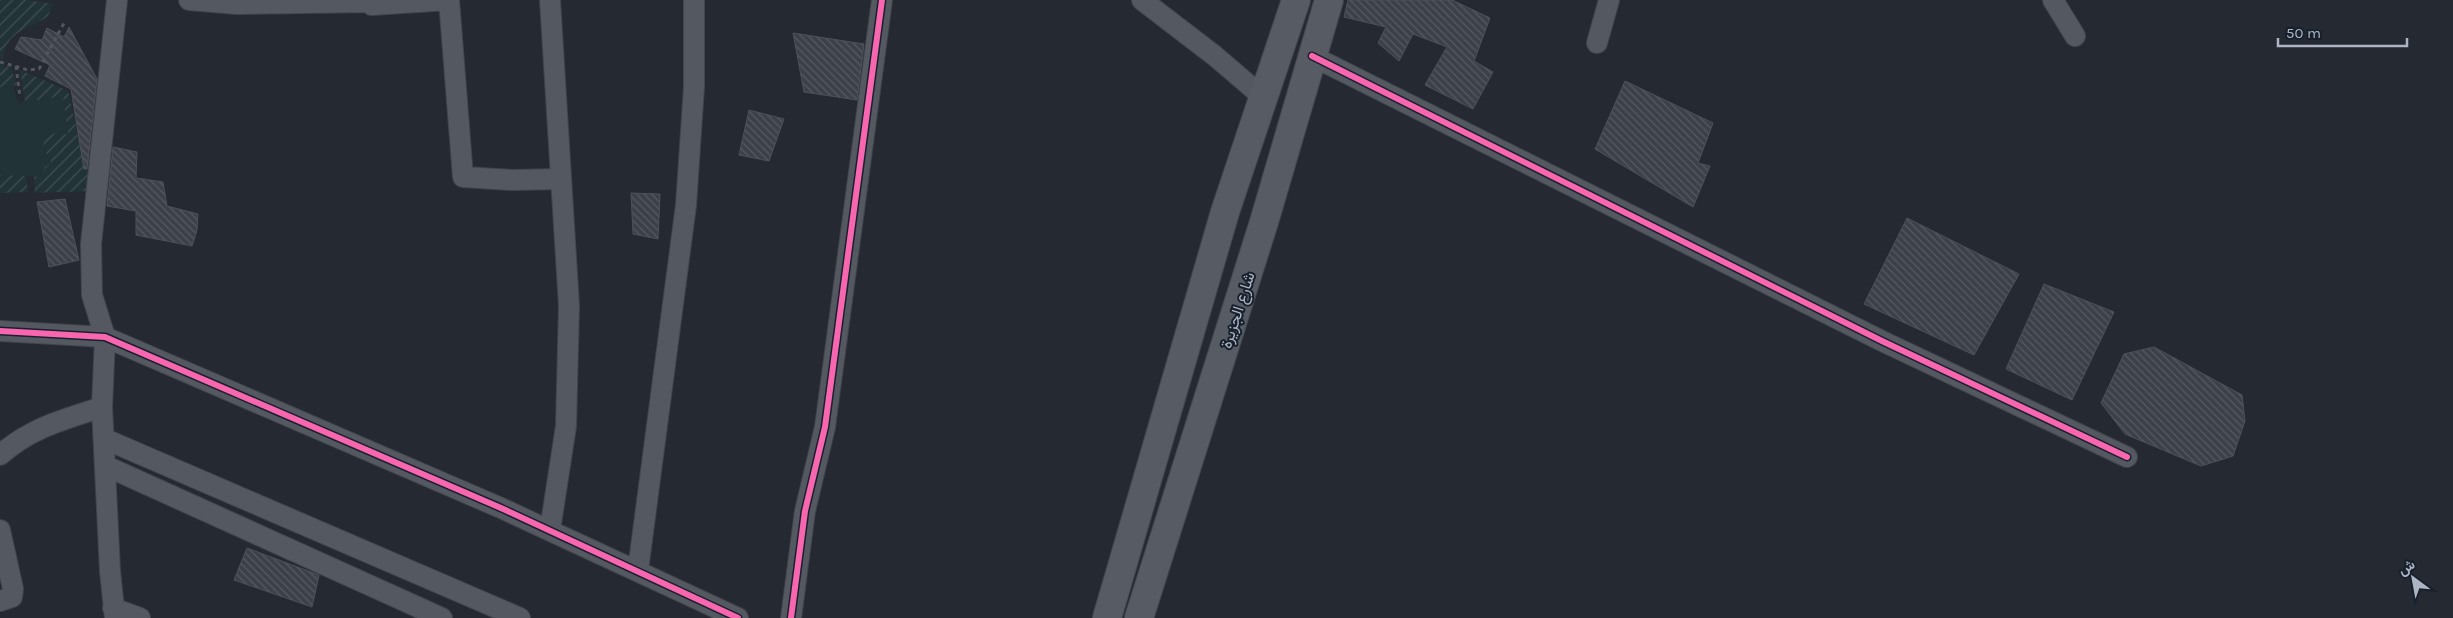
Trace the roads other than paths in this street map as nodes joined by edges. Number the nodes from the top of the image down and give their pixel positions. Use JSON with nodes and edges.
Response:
{"nodes":[{"id":1,"x":118,"y":0,"type":"edge"},
{"id":2,"x":189,"y":0,"type":"edge"},
{"id":3,"x":448,"y":0,"type":"edge"},
{"id":4,"x":550,"y":0,"type":"edge"},
{"id":5,"x":694,"y":0,"type":"edge"},
{"id":6,"x":882,"y":0,"type":"edge"},
{"id":7,"x":1142,"y":0,"type":"edge"},
{"id":8,"x":1296,"y":0,"type":"edge"},
{"id":9,"x":1329,"y":0,"type":"edge"},
{"id":10,"x":1609,"y":0,"type":"edge"},
{"id":11,"x":2053,"y":0,"type":"edge"},
{"id":12,"x":370,"y":1,"type":"edge"},
{"id":13,"x":2075,"y":36,"type":"dead end"},
{"id":14,"x":1597,"y":43,"type":"dead end"},
{"id":15,"x":1312,"y":56,"type":"junction"},
{"id":16,"x":1264,"y":98,"type":"junction"},
{"id":17,"x":561,"y":179,"type":"junction"},
{"id":18,"x":1225,"y":212,"type":"junction"},
{"id":19,"x":1264,"y":222,"type":"junction"},
{"id":20,"x":0,"y":331,"type":"edge"},
{"id":21,"x":105,"y":337,"type":"junction"},
{"id":22,"x":102,"y":407,"type":"junction"},
{"id":23,"x":105,"y":440,"type":"junction"},
{"id":24,"x":0,"y":455,"type":"edge"},
{"id":25,"x":2127,"y":457,"type":"dead end"},
{"id":26,"x":106,"y":466,"type":"junction"},
{"id":27,"x":0,"y":530,"type":"edge"},
{"id":28,"x":550,"y":530,"type":"junction"},
{"id":29,"x":638,"y":570,"type":"junction"},
{"id":30,"x":0,"y":601,"type":"edge"},
{"id":31,"x":114,"y":613,"type":"edge"},
{"id":32,"x":140,"y":618,"type":"edge"},
{"id":33,"x":442,"y":618,"type":"edge"},
{"id":34,"x":520,"y":618,"type":"edge"},
{"id":35,"x":738,"y":618,"type":"edge"},
{"id":36,"x":791,"y":618,"type":"edge"},
{"id":37,"x":1107,"y":618,"type":"edge"},
{"id":38,"x":1139,"y":618,"type":"edge"}],
"edges":[{"from":1,"to":21,"type":"street"},
{"from":2,"to":12,"type":"street"},
{"from":3,"to":12,"type":"street"},
{"from":3,"to":17,"type":"street"},
{"from":4,"to":17,"type":"street"},
{"from":5,"to":29,"type":"street"},
{"from":6,"to":36,"type":"street"},
{"from":7,"to":16,"type":"street"},
{"from":8,"to":16,"type":"main road"},
{"from":9,"to":15,"type":"main road","name":"شارع الجزيرة"},
{"from":10,"to":14,"type":"street"},
{"from":11,"to":13,"type":"street"},
{"from":15,"to":19,"type":"main road","name":"شارع الجزيرة"},
{"from":15,"to":25,"type":"street"},
{"from":16,"to":18,"type":"main road"},
{"from":17,"to":28,"type":"street"},
{"from":18,"to":19,"type":"main road"},
{"from":18,"to":37,"type":"main road"},
{"from":19,"to":38,"type":"main road","name":"شارع الجزيرة"},
{"from":20,"to":21,"type":"street"},
{"from":21,"to":22,"type":"street"},
{"from":21,"to":28,"type":"street"},
{"from":22,"to":23,"type":"street"},
{"from":22,"to":24,"type":"street"},
{"from":23,"to":26,"type":"street"},
{"from":23,"to":34,"type":"street"},
{"from":26,"to":31,"type":"street"},
{"from":26,"to":33,"type":"street"},
{"from":27,"to":30,"type":"street"},
{"from":28,"to":29,"type":"street"},
{"from":29,"to":35,"type":"street"},
{"from":31,"to":32,"type":"street"}]}
